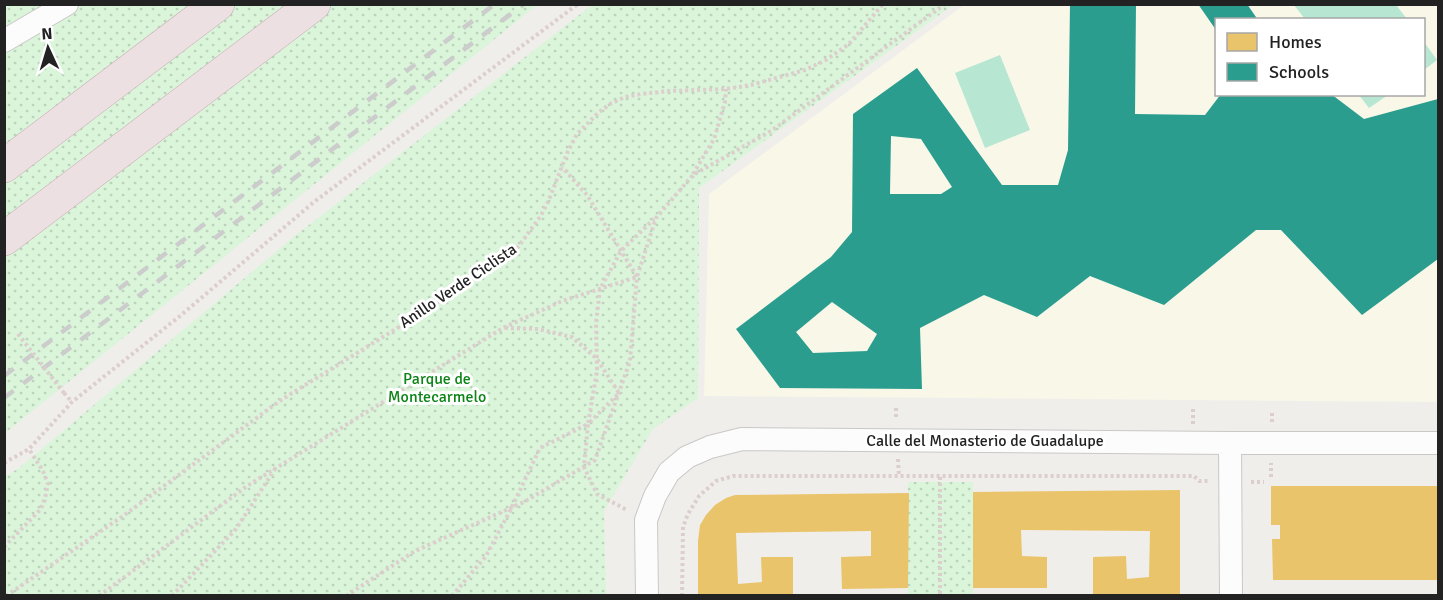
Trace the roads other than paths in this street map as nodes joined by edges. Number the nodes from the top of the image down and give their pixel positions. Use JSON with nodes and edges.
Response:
{"nodes":[{"id":1,"x":67,"y":4,"type":"edge"},
{"id":2,"x":218,"y":4,"type":"edge"},
{"id":3,"x":314,"y":4,"type":"edge"},
{"id":4,"x":4,"y":41,"type":"edge"},
{"id":5,"x":4,"y":166,"type":"edge"},
{"id":6,"x":4,"y":239,"type":"edge"},
{"id":7,"x":1438,"y":442,"type":"edge"},
{"id":8,"x":1230,"y":443,"type":"junction"},
{"id":9,"x":647,"y":596,"type":"edge"},
{"id":10,"x":1231,"y":596,"type":"edge"}],
"edges":[{"from":1,"to":4,"type":"street"},
{"from":2,"to":5,"type":"highway"},
{"from":3,"to":6,"type":"highway"},
{"from":7,"to":8,"type":"street","name":"Calle del Monasterio de Guadalupe"},
{"from":8,"to":9,"type":"street","name":"Calle del Monasterio de Guadalupe"},
{"from":8,"to":10,"type":"street"}]}
